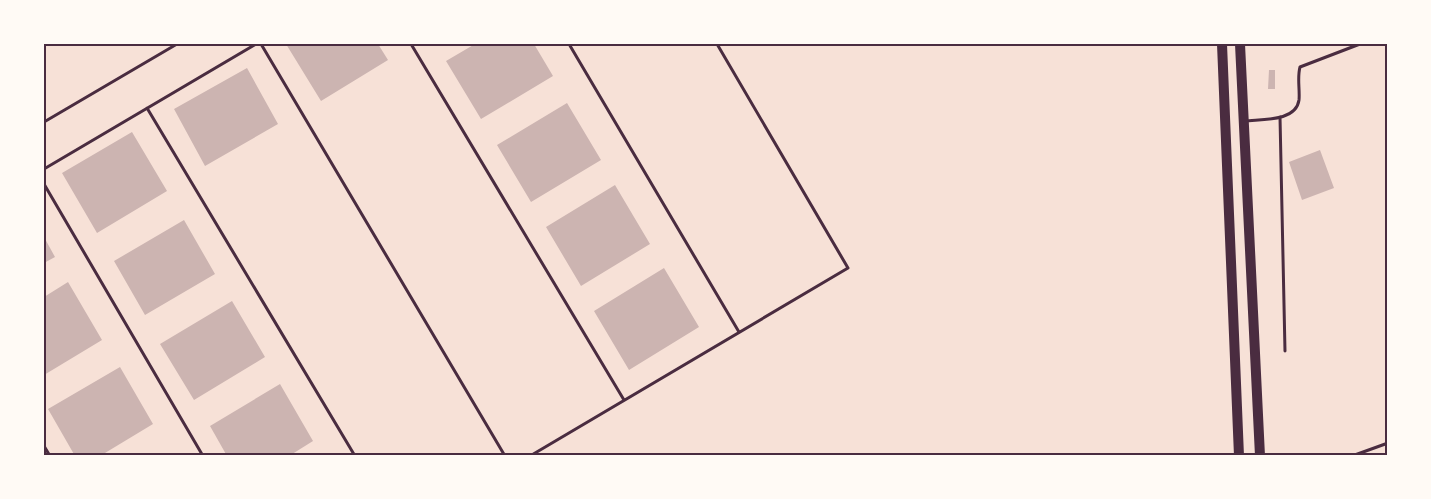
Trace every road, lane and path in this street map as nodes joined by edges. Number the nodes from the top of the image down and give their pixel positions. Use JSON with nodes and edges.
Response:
{"nodes":[{"id":1,"x":177,"y":44,"type":"edge"},
{"id":2,"x":259,"y":44,"type":"edge"},
{"id":3,"x":411,"y":44,"type":"edge"},
{"id":4,"x":569,"y":44,"type":"edge"},
{"id":5,"x":717,"y":44,"type":"edge"},
{"id":6,"x":1222,"y":44,"type":"edge"},
{"id":7,"x":1240,"y":44,"type":"edge"},
{"id":8,"x":1360,"y":44,"type":"edge"},
{"id":9,"x":147,"y":108,"type":"junction"},
{"id":10,"x":1280,"y":117,"type":"junction"},
{"id":11,"x":1244,"y":121,"type":"junction"},
{"id":12,"x":44,"y":122,"type":"edge"},
{"id":13,"x":44,"y":169,"type":"edge"},
{"id":14,"x":44,"y":183,"type":"edge"},
{"id":15,"x":739,"y":332,"type":"junction"},
{"id":16,"x":1285,"y":351,"type":"dead end"},
{"id":17,"x":624,"y":400,"type":"junction"},
{"id":18,"x":1388,"y":443,"type":"edge"},
{"id":19,"x":44,"y":446,"type":"edge"},
{"id":20,"x":50,"y":456,"type":"edge"},
{"id":21,"x":203,"y":456,"type":"edge"},
{"id":22,"x":355,"y":456,"type":"edge"},
{"id":23,"x":505,"y":456,"type":"edge"},
{"id":24,"x":530,"y":456,"type":"edge"},
{"id":25,"x":1239,"y":456,"type":"edge"},
{"id":26,"x":1260,"y":456,"type":"edge"},
{"id":27,"x":1352,"y":456,"type":"edge"}],
"edges":[{"from":1,"to":12,"type":"lane"},
{"from":2,"to":9,"type":"lane"},
{"from":2,"to":23,"type":"lane"},
{"from":3,"to":17,"type":"lane"},
{"from":4,"to":15,"type":"lane"},
{"from":5,"to":15,"type":"lane"},
{"from":6,"to":25,"type":"highway"},
{"from":7,"to":11,"type":"highway"},
{"from":8,"to":10,"type":"lane"},
{"from":9,"to":13,"type":"lane"},
{"from":9,"to":22,"type":"lane"},
{"from":10,"to":11,"type":"lane"},
{"from":10,"to":16,"type":"lane"},
{"from":11,"to":26,"type":"highway"},
{"from":14,"to":21,"type":"lane"},
{"from":15,"to":17,"type":"lane"},
{"from":17,"to":24,"type":"lane"},
{"from":18,"to":27,"type":"lane"},
{"from":19,"to":20,"type":"lane"}]}
